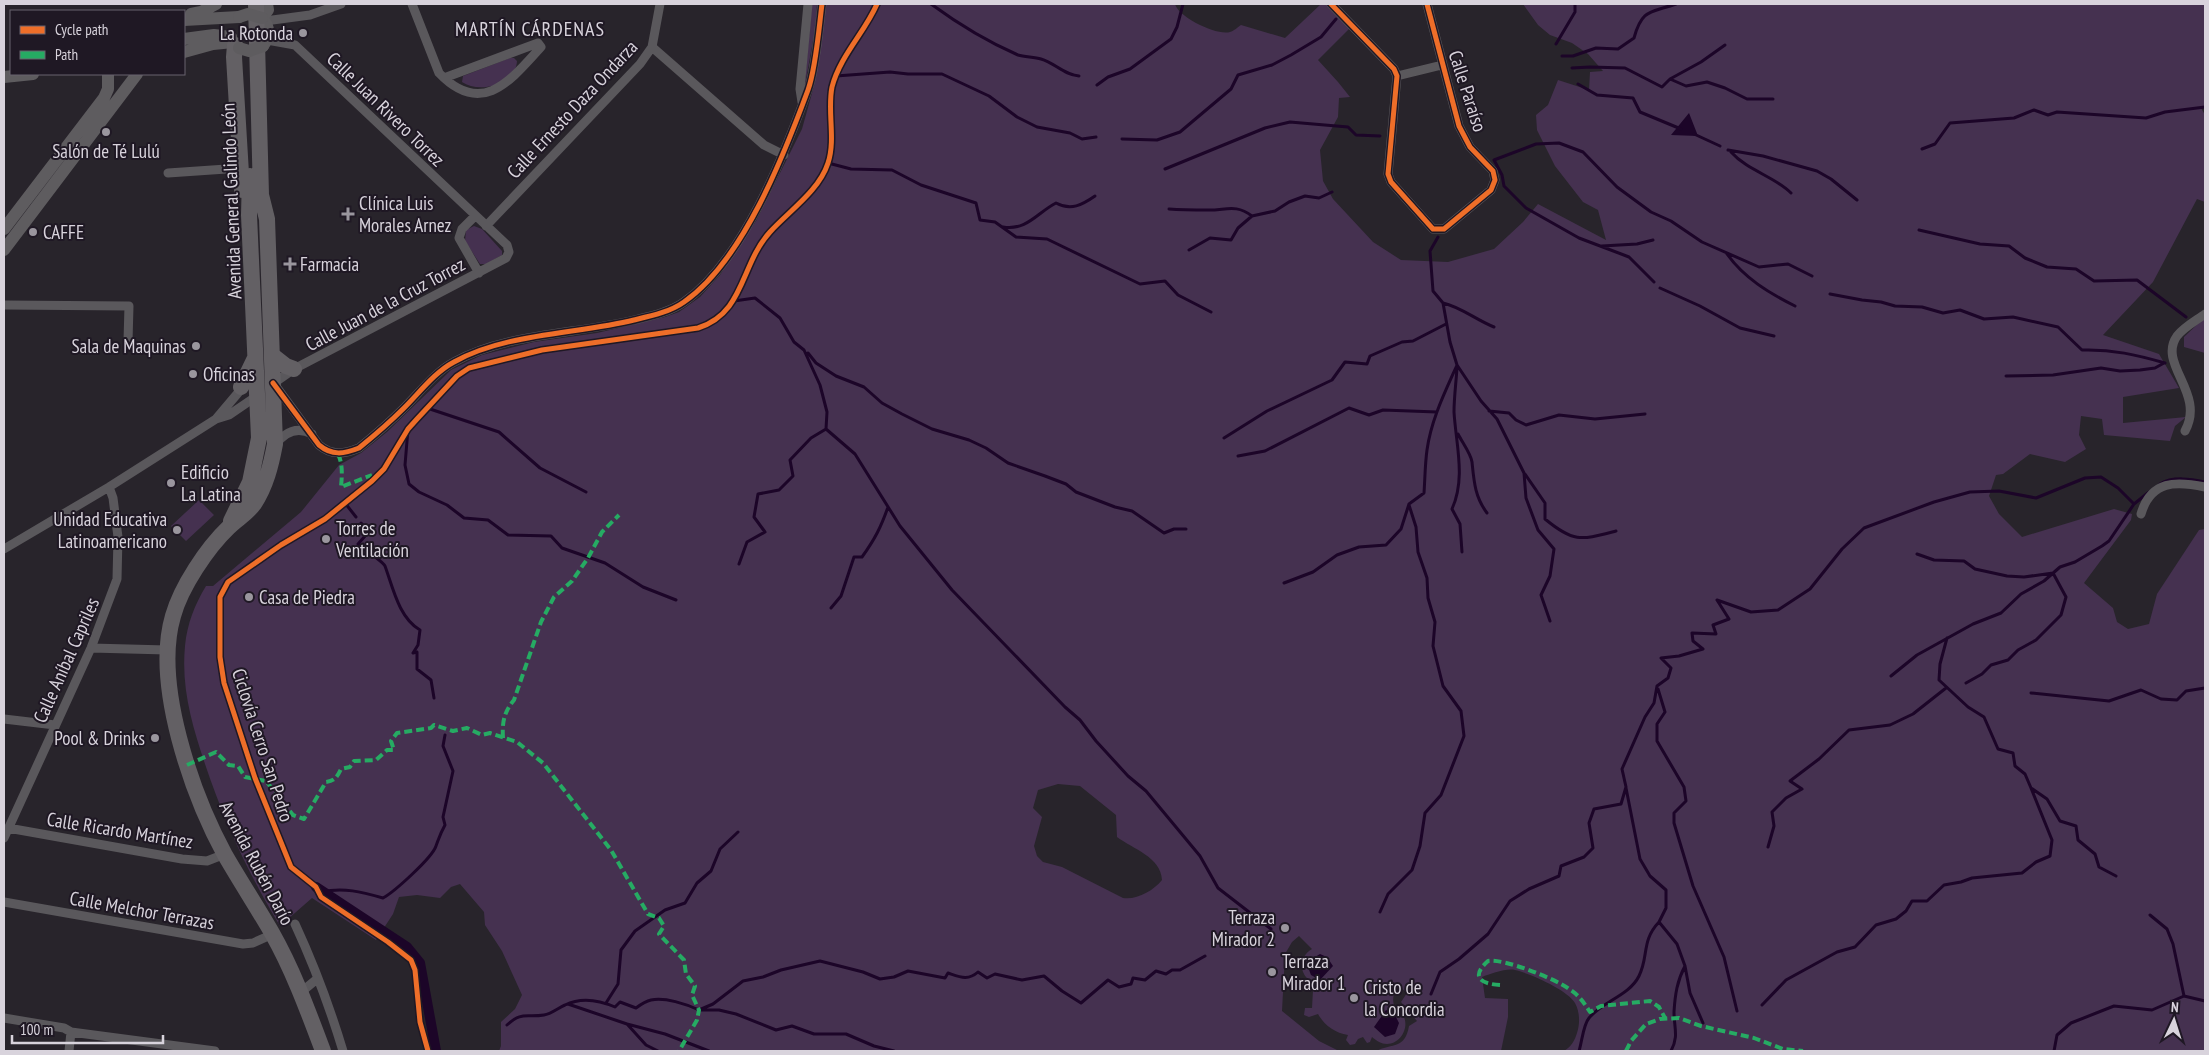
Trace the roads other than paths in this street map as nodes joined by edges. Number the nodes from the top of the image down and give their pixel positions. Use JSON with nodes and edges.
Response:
{"nodes":[{"id":1,"x":216,"y":4,"type":"edge"},
{"id":2,"x":267,"y":4,"type":"edge"},
{"id":3,"x":341,"y":4,"type":"edge"},
{"id":4,"x":412,"y":4,"type":"edge"},
{"id":5,"x":660,"y":4,"type":"edge"},
{"id":6,"x":808,"y":4,"type":"edge"},
{"id":7,"x":822,"y":4,"type":"edge"},
{"id":8,"x":1331,"y":4,"type":"edge"},
{"id":9,"x":1427,"y":4,"type":"edge"},
{"id":10,"x":244,"y":7,"type":"edge"},
{"id":11,"x":261,"y":14,"type":"edge"},
{"id":12,"x":185,"y":18,"type":"edge"},
{"id":13,"x":185,"y":18,"type":"edge"},
{"id":14,"x":185,"y":40,"type":"edge"},
{"id":15,"x":266,"y":42,"type":"junction"},
{"id":16,"x":235,"y":43,"type":"junction"},
{"id":17,"x":652,"y":47,"type":"junction"},
{"id":18,"x":185,"y":52,"type":"edge"},
{"id":19,"x":1442,"y":65,"type":"junction"},
{"id":20,"x":18,"y":75,"type":"edge"},
{"id":21,"x":108,"y":75,"type":"edge"},
{"id":22,"x":136,"y":75,"type":"edge"},
{"id":23,"x":4,"y":76,"type":"edge"},
{"id":24,"x":1397,"y":76,"type":"junction"},
{"id":25,"x":444,"y":78,"type":"junction"},
{"id":26,"x":802,"y":102,"type":"junction"},
{"id":27,"x":784,"y":155,"type":"junction"},
{"id":28,"x":241,"y":168,"type":"junction"},
{"id":29,"x":168,"y":172,"type":"dead end"},
{"id":30,"x":249,"y":215,"type":"junction"},
{"id":31,"x":475,"y":216,"type":"junction"},
{"id":32,"x":267,"y":219,"type":"junction"},
{"id":33,"x":486,"y":226,"type":"junction"},
{"id":34,"x":4,"y":229,"type":"edge"},
{"id":35,"x":4,"y":250,"type":"edge"},
{"id":36,"x":510,"y":252,"type":"joint"},
{"id":37,"x":268,"y":254,"type":"junction"},
{"id":38,"x":252,"y":256,"type":"junction"},
{"id":39,"x":479,"y":273,"type":"junction"},
{"id":40,"x":269,"y":275,"type":"junction"},
{"id":41,"x":253,"y":276,"type":"junction"},
{"id":42,"x":4,"y":304,"type":"edge"},
{"id":43,"x":2205,"y":314,"type":"edge"},
{"id":44,"x":128,"y":341,"type":"dead end"},
{"id":45,"x":264,"y":354,"type":"junction"},
{"id":46,"x":294,"y":370,"type":"junction"},
{"id":47,"x":258,"y":387,"type":"junction"},
{"id":48,"x":216,"y":419,"type":"junction"},
{"id":49,"x":2185,"y":431,"type":"dead end"},
{"id":50,"x":312,"y":434,"type":"junction"},
{"id":51,"x":275,"y":444,"type":"junction"},
{"id":52,"x":109,"y":487,"type":"junction"},
{"id":53,"x":2205,"y":487,"type":"edge"},
{"id":54,"x":2141,"y":514,"type":"dead end"},
{"id":55,"x":228,"y":527,"type":"junction"},
{"id":56,"x":4,"y":549,"type":"edge"},
{"id":57,"x":91,"y":648,"type":"junction"},
{"id":58,"x":166,"y":650,"type":"junction"},
{"id":59,"x":4,"y":719,"type":"edge"},
{"id":60,"x":55,"y":725,"type":"junction"},
{"id":61,"x":8,"y":828,"type":"junction"},
{"id":62,"x":4,"y":838,"type":"edge"},
{"id":63,"x":225,"y":854,"type":"junction"},
{"id":64,"x":4,"y":902,"type":"edge"},
{"id":65,"x":295,"y":924,"type":"dead end"},
{"id":66,"x":272,"y":934,"type":"junction"},
{"id":67,"x":318,"y":979,"type":"junction"},
{"id":68,"x":300,"y":993,"type":"junction"},
{"id":69,"x":4,"y":1018,"type":"edge"},
{"id":70,"x":71,"y":1032,"type":"junction"},
{"id":71,"x":69,"y":1051,"type":"edge"},
{"id":72,"x":215,"y":1051,"type":"edge"},
{"id":73,"x":323,"y":1051,"type":"edge"},
{"id":74,"x":343,"y":1051,"type":"edge"}],
"edges":[{"from":1,"to":12,"type":"main road"},
{"from":2,"to":11,"type":"main road"},
{"from":3,"to":11,"type":"street"},
{"from":4,"to":25,"type":"street"},
{"from":5,"to":17,"type":"street","name":"Calle Ernesto Daza Ondarza"},
{"from":6,"to":26,"type":"street"},
{"from":7,"to":26,"type":"street"},
{"from":8,"to":24,"type":"street"},
{"from":9,"to":19,"type":"street","name":"Calle Paraíso"},
{"from":10,"to":11,"type":"main road","bridge":true},
{"from":10,"to":13,"type":"main road"},
{"from":10,"to":16,"type":"main road"},
{"from":10,"to":30,"type":"highway","name":"Avenida General Galindo León"},
{"from":11,"to":15,"type":"main road"},
{"from":11,"to":32,"type":"highway","name":"Avenida General Galindo León"},
{"from":14,"to":16,"type":"main road"},
{"from":15,"to":16,"type":"main road","bridge":true},
{"from":15,"to":31,"type":"street","name":"Calle Juan Rivero Torrez"},
{"from":15,"to":32,"type":"highway"},
{"from":16,"to":18,"type":"main road"},
{"from":16,"to":28,"type":"highway"},
{"from":17,"to":27,"type":"street"},
{"from":17,"to":33,"type":"street","name":"Calle Ernesto Daza Ondarza"},
{"from":19,"to":24,"type":"street"},
{"from":19,"to":24,"type":"street","name":"Calle Paraíso"},
{"from":20,"to":23,"type":"main road"},
{"from":21,"to":34,"type":"main road"},
{"from":22,"to":35,"type":"main road"},
{"from":25,"to":25,"type":"street"},
{"from":26,"to":27,"type":"street"},
{"from":27,"to":50,"type":"street"},
{"from":28,"to":29,"type":"street"},
{"from":28,"to":30,"type":"highway"},
{"from":30,"to":38,"type":"highway","name":"Avenida General Galindo León"},
{"from":31,"to":33,"type":"street","name":"Calle Juan Rivero Torrez"},
{"from":31,"to":39,"type":"street"},
{"from":32,"to":37,"type":"highway","name":"Avenida General Galindo León"},
{"from":33,"to":36,"type":"street","name":"Calle Juan Rivero Torrez"},
{"from":36,"to":39,"type":"street","name":"Calle Juan de la Cruz Torrez"},
{"from":37,"to":38,"type":"highway"},
{"from":37,"to":40,"type":"highway","name":"Avenida General Galindo León"},
{"from":38,"to":41,"type":"highway","name":"Avenida General Galindo León"},
{"from":39,"to":46,"type":"street","name":"Calle Juan de la Cruz Torrez"},
{"from":40,"to":41,"type":"highway"},
{"from":40,"to":45,"type":"highway","name":"Avenida General Galindo León"},
{"from":41,"to":45,"type":"highway","name":"Avenida General Galindo León"},
{"from":42,"to":44,"type":"street"},
{"from":43,"to":49,"type":"street"},
{"from":45,"to":46,"type":"highway"},
{"from":45,"to":47,"type":"highway","name":"Avenida General Galindo León"},
{"from":45,"to":47,"type":"highway"},
{"from":46,"to":47,"type":"street","name":"Calle Juan de la Cruz Torrez"},
{"from":47,"to":48,"type":"street","name":"Calle Juan de la Cruz Torrez"},
{"from":47,"to":48,"type":"street","name":"Calle Juan de la Cruz Torrez"},
{"from":47,"to":50,"type":"street"},
{"from":47,"to":51,"type":"highway","name":"Avenida Rubén Darío"},
{"from":47,"to":55,"type":"highway","name":"Avenida Rubén Darío"},
{"from":48,"to":52,"type":"street","name":"Calle Juan de la Cruz Torrez"},
{"from":50,"to":51,"type":"street"},
{"from":51,"to":55,"type":"highway","name":"Avenida Rubén Darío"},
{"from":52,"to":56,"type":"street","name":"Calle Juan de la Cruz Torrez"},
{"from":52,"to":57,"type":"street","name":"Calle Aníbal Capriles"},
{"from":53,"to":54,"type":"street"},
{"from":55,"to":58,"type":"highway","name":"Avenida Rubén Darío"},
{"from":57,"to":58,"type":"street"},
{"from":57,"to":60,"type":"street","name":"Calle Aníbal Capriles"},
{"from":58,"to":63,"type":"highway","name":"Avenida Rubén Darío"},
{"from":59,"to":60,"type":"street"},
{"from":60,"to":61,"type":"street","name":"Calle Aníbal Capriles"},
{"from":61,"to":62,"type":"street","name":"Calle Aníbal Capriles"},
{"from":61,"to":63,"type":"street","name":"Calle Ricardo Martínez"},
{"from":63,"to":66,"type":"highway","name":"Avenida Rubén Darío"},
{"from":64,"to":66,"type":"street","name":"Calle Melchor Terrazas"},
{"from":65,"to":67,"type":"street"},
{"from":66,"to":68,"type":"highway","name":"Avenida Rubén Darío"},
{"from":67,"to":68,"type":"street"},
{"from":67,"to":74,"type":"street"},
{"from":68,"to":73,"type":"highway","name":"Avenida Rubén Darío"},
{"from":69,"to":70,"type":"street"},
{"from":70,"to":71,"type":"street"},
{"from":70,"to":72,"type":"street"}]}
